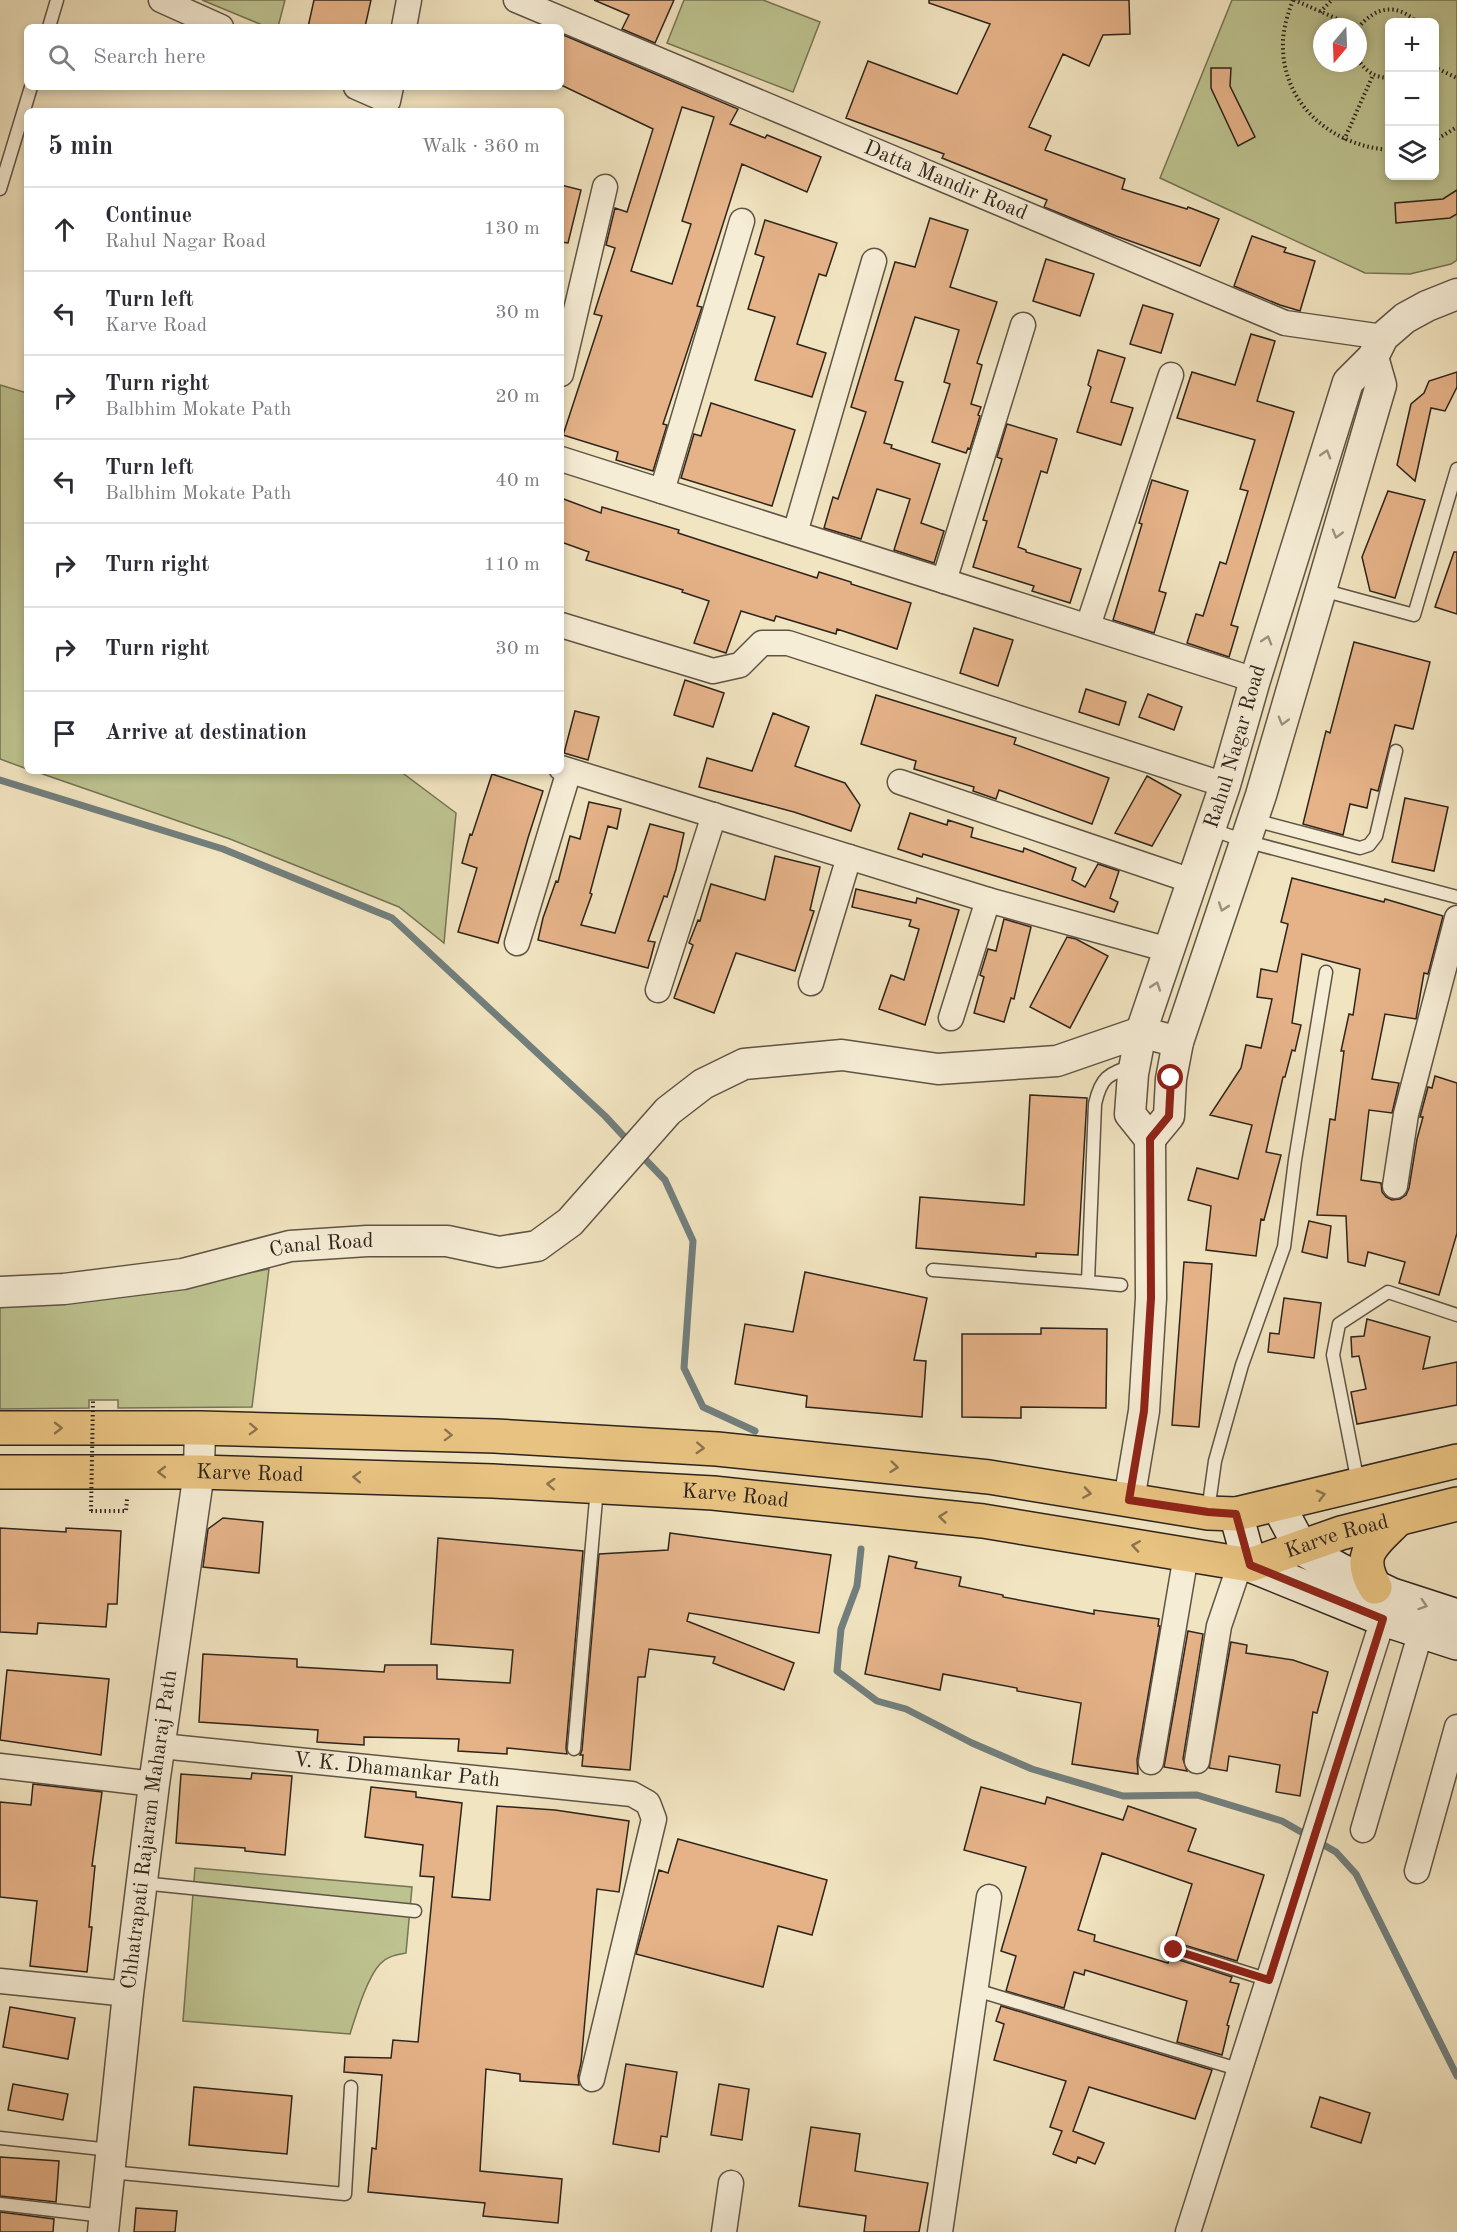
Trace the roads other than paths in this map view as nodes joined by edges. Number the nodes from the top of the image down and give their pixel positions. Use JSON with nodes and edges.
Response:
{"nodes":[{"id":1,"x":57,"y":0,"type":"edge"},
{"id":2,"x":160,"y":0,"type":"edge"},
{"id":3,"x":409,"y":0,"type":"edge"},
{"id":4,"x":516,"y":0,"type":"edge"},
{"id":5,"x":50,"y":24,"type":"edge"},
{"id":6,"x":214,"y":24,"type":"edge"},
{"id":7,"x":405,"y":24,"type":"edge"},
{"id":8,"x":30,"y":90,"type":"edge"},
{"id":9,"x":364,"y":90,"type":"edge"},
{"id":10,"x":389,"y":100,"type":"edge"},
{"id":11,"x":25,"y":108,"type":"edge"},
{"id":12,"x":24,"y":110,"type":"edge"},
{"id":13,"x":604,"y":187,"type":"dead end"},
{"id":14,"x":0,"y":189,"type":"edge"},
{"id":15,"x":742,"y":221,"type":"dead end"},
{"id":16,"x":874,"y":261,"type":"dead end"},
{"id":17,"x":1457,"y":294,"type":"edge"},
{"id":18,"x":1023,"y":325,"type":"dead end"},
{"id":19,"x":1378,"y":347,"type":"junction"},
{"id":20,"x":564,"y":361,"type":"edge"},
{"id":21,"x":1171,"y":375,"type":"dead end"},
{"id":22,"x":564,"y":460,"type":"edge"},
{"id":23,"x":1457,"y":469,"type":"edge"},
{"id":24,"x":662,"y":491,"type":"junction"},
{"id":25,"x":795,"y":533,"type":"junction"},
{"id":26,"x":945,"y":581,"type":"junction"},
{"id":27,"x":1321,"y":590,"type":"junction"},
{"id":28,"x":564,"y":626,"type":"edge"},
{"id":29,"x":1088,"y":626,"type":"junction"},
{"id":30,"x":1255,"y":680,"type":"junction"},
{"id":31,"x":1396,"y":752,"type":"dead end"},
{"id":32,"x":565,"y":769,"type":"edge"},
{"id":33,"x":564,"y":774,"type":"edge"},
{"id":34,"x":900,"y":782,"type":"dead end"},
{"id":35,"x":1225,"y":785,"type":"junction"},
{"id":36,"x":714,"y":815,"type":"junction"},
{"id":37,"x":1210,"y":829,"type":"junction"},
{"id":38,"x":1249,"y":830,"type":"junction"},
{"id":39,"x":849,"y":857,"type":"junction"},
{"id":40,"x":1192,"y":880,"type":"junction"},
{"id":41,"x":1457,"y":897,"type":"edge"},
{"id":42,"x":988,"y":900,"type":"junction"},
{"id":43,"x":1457,"y":918,"type":"edge"},
{"id":44,"x":517,"y":943,"type":"dead end"},
{"id":45,"x":1169,"y":950,"type":"junction"},
{"id":46,"x":1326,"y":972,"type":"dead end"},
{"id":47,"x":811,"y":983,"type":"dead end"},
{"id":48,"x":658,"y":990,"type":"dead end"},
{"id":49,"x":951,"y":1018,"type":"dead end"},
{"id":50,"x":1140,"y":1032,"type":"junction"},
{"id":51,"x":1178,"y":1042,"type":"junction"},
{"id":52,"x":1134,"y":1065,"type":"junction"},
{"id":53,"x":1150,"y":1139,"type":"junction"},
{"id":54,"x":1395,"y":1186,"type":"dead end"},
{"id":55,"x":933,"y":1270,"type":"dead end"},
{"id":56,"x":1088,"y":1282,"type":"junction"},
{"id":57,"x":1121,"y":1285,"type":"dead end"},
{"id":58,"x":0,"y":1292,"type":"edge"},
{"id":59,"x":1457,"y":1315,"type":"edge"},
{"id":60,"x":0,"y":1428,"type":"edge"},
{"id":61,"x":200,"y":1428,"type":"junction"},
{"id":62,"x":1457,"y":1461,"type":"edge"},
{"id":63,"x":0,"y":1472,"type":"edge"},
{"id":64,"x":199,"y":1472,"type":"junction"},
{"id":65,"x":1358,"y":1485,"type":"junction"},
{"id":66,"x":598,"y":1487,"type":"junction"},
{"id":67,"x":1129,"y":1500,"type":"junction"},
{"id":68,"x":1457,"y":1504,"type":"edge"},
{"id":69,"x":1278,"y":1505,"type":"junction"},
{"id":70,"x":1222,"y":1513,"type":"junction"},
{"id":71,"x":1398,"y":1519,"type":"junction"},
{"id":72,"x":1301,"y":1548,"type":"junction"},
{"id":73,"x":1186,"y":1555,"type":"junction"},
{"id":74,"x":1245,"y":1564,"type":"junction"},
{"id":75,"x":1375,"y":1587,"type":"junction"},
{"id":76,"x":1457,"y":1616,"type":"edge"},
{"id":77,"x":1383,"y":1619,"type":"junction"},
{"id":78,"x":1421,"y":1631,"type":"junction"},
{"id":79,"x":1457,"y":1643,"type":"edge"},
{"id":80,"x":1457,"y":1727,"type":"edge"},
{"id":81,"x":161,"y":1746,"type":"junction"},
{"id":82,"x":574,"y":1749,"type":"dead end"},
{"id":83,"x":1197,"y":1761,"type":"dead end"},
{"id":84,"x":1151,"y":1762,"type":"dead end"},
{"id":85,"x":0,"y":1766,"type":"edge"},
{"id":86,"x":154,"y":1784,"type":"junction"},
{"id":87,"x":1363,"y":1830,"type":"dead end"},
{"id":88,"x":1417,"y":1871,"type":"dead end"},
{"id":89,"x":142,"y":1883,"type":"junction"},
{"id":90,"x":989,"y":1896,"type":"dead end"},
{"id":91,"x":415,"y":1911,"type":"dead end"},
{"id":92,"x":1174,"y":1950,"type":"dead end"},
{"id":93,"x":1269,"y":1980,"type":"junction"},
{"id":94,"x":0,"y":1981,"type":"edge"},
{"id":95,"x":976,"y":1990,"type":"junction"},
{"id":96,"x":128,"y":1994,"type":"junction"},
{"id":97,"x":1241,"y":2070,"type":"junction"},
{"id":98,"x":592,"y":2079,"type":"dead end"},
{"id":99,"x":351,"y":2087,"type":"dead end"},
{"id":100,"x":0,"y":2138,"type":"edge"},
{"id":101,"x":110,"y":2161,"type":"junction"},
{"id":102,"x":731,"y":2183,"type":"dead end"},
{"id":103,"x":0,"y":2204,"type":"edge"},
{"id":104,"x":104,"y":2224,"type":"edge"},
{"id":105,"x":724,"y":2232,"type":"edge"},
{"id":106,"x":940,"y":2232,"type":"edge"},
{"id":107,"x":1188,"y":2232,"type":"edge"}],
"edges":[{"from":1,"to":5,"type":"lane"},
{"from":2,"to":6,"type":"street"},
{"from":3,"to":7,"type":"street"},
{"from":4,"to":19,"type":"street","name":"Datta Mandir Road"},
{"from":8,"to":11,"type":"lane"},
{"from":9,"to":10,"type":"street"},
{"from":12,"to":14,"type":"lane"},
{"from":13,"to":20,"type":"street"},
{"from":15,"to":24,"type":"street"},
{"from":16,"to":25,"type":"street"},
{"from":17,"to":19,"type":"street"},
{"from":18,"to":26,"type":"street"},
{"from":19,"to":27,"type":"street","name":"Rahul Nagar Road","one_way":true},
{"from":30,"to":19,"type":"street","name":"Rahul Nagar Road","one_way":true},
{"from":21,"to":29,"type":"street"},
{"from":22,"to":24,"type":"street"},
{"from":23,"to":27,"type":"lane"},
{"from":24,"to":25,"type":"street"},
{"from":25,"to":26,"type":"street"},
{"from":26,"to":29,"type":"street"},
{"from":27,"to":38,"type":"street","name":"Rahul Nagar Road","one_way":true},
{"from":28,"to":35,"type":"street"},
{"from":29,"to":30,"type":"street"},
{"from":30,"to":35,"type":"street","name":"Rahul Nagar Road"},
{"from":31,"to":38,"type":"lane"},
{"from":32,"to":36,"type":"street"},
{"from":33,"to":44,"type":"street"},
{"from":34,"to":40,"type":"street"},
{"from":35,"to":37,"type":"street","name":"Rahul Nagar Road"},
{"from":36,"to":39,"type":"street"},
{"from":36,"to":48,"type":"street"},
{"from":37,"to":38,"type":"lane"},
{"from":37,"to":40,"type":"street","name":"Rahul Nagar Road"},
{"from":38,"to":41,"type":"lane"},
{"from":38,"to":51,"type":"street","name":"Rahul Nagar Road","one_way":true},
{"from":39,"to":42,"type":"street"},
{"from":39,"to":47,"type":"street"},
{"from":40,"to":45,"type":"street","name":"Rahul Nagar Road"},
{"from":42,"to":45,"type":"street"},
{"from":42,"to":49,"type":"street"},
{"from":43,"to":54,"type":"street"},
{"from":50,"to":45,"type":"street","name":"Rahul Nagar Road","one_way":true},
{"from":46,"to":70,"type":"lane"},
{"from":50,"to":51,"type":"street"},
{"from":50,"to":52,"type":"street","name":"Rahul Nagar Road"},
{"from":50,"to":58,"type":"street","name":"Canal Road"},
{"from":51,"to":53,"type":"street","name":"Rahul Nagar Road"},
{"from":52,"to":53,"type":"street","name":"Rahul Nagar Road"},
{"from":52,"to":56,"type":"lane"},
{"from":53,"to":67,"type":"street"},
{"from":55,"to":56,"type":"lane"},
{"from":56,"to":57,"type":"lane"},
{"from":59,"to":65,"type":"lane"},
{"from":60,"to":61,"type":"main road","name":"Karve Road","one_way":true},
{"from":61,"to":64,"type":"street","name":"Chhatrapati Rajaram Maharaj Path"},
{"from":61,"to":67,"type":"main road","name":"Karve Road","one_way":true},
{"from":62,"to":65,"type":"main road","name":"Karve Road"},
{"from":64,"to":63,"type":"main road","name":"Karve Road","one_way":true},
{"from":66,"to":64,"type":"main road","name":"Karve Road","one_way":true},
{"from":64,"to":81,"type":"street","name":"Chhatrapati Rajaram Maharaj Path"},
{"from":69,"to":65,"type":"main road","name":"Karve Road","one_way":true},
{"from":73,"to":66,"type":"main road","name":"Karve Road","one_way":true},
{"from":66,"to":82,"type":"lane"},
{"from":67,"to":70,"type":"main road","name":"Karve Road"},
{"from":68,"to":71,"type":"main road","name":"Karve Road"},
{"from":69,"to":70,"type":"main road","name":"Karve Road"},
{"from":69,"to":72,"type":"main road"},
{"from":70,"to":74,"type":"main road"},
{"from":71,"to":72,"type":"main road","name":"Karve Road"},
{"from":71,"to":75,"type":"main road"},
{"from":72,"to":74,"type":"main road","name":"Karve Road"},
{"from":72,"to":75,"type":"main road"},
{"from":73,"to":74,"type":"main road","name":"Karve Road"},
{"from":73,"to":84,"type":"street"},
{"from":74,"to":77,"type":"main road"},
{"from":74,"to":83,"type":"street"},
{"from":75,"to":76,"type":"main road","one_way":true},
{"from":77,"to":78,"type":"main road"},
{"from":77,"to":93,"type":"street"},
{"from":78,"to":79,"type":"main road"},
{"from":78,"to":87,"type":"street"},
{"from":80,"to":88,"type":"street"},
{"from":81,"to":86,"type":"street","name":"Chhatrapati Rajaram Maharaj Path"},
{"from":81,"to":98,"type":"street","name":"V. K. Dhamankar Path"},
{"from":85,"to":86,"type":"street"},
{"from":86,"to":89,"type":"street","name":"Chhatrapati Rajaram Maharaj Path"},
{"from":89,"to":91,"type":"lane"},
{"from":89,"to":96,"type":"street","name":"Chhatrapati Rajaram Maharaj Path"},
{"from":90,"to":95,"type":"street"},
{"from":92,"to":93,"type":"lane"},
{"from":93,"to":97,"type":"street"},
{"from":94,"to":96,"type":"street"},
{"from":95,"to":97,"type":"lane"},
{"from":95,"to":106,"type":"street"},
{"from":96,"to":101,"type":"street","name":"Chhatrapati Rajaram Maharaj Path"},
{"from":97,"to":107,"type":"street"},
{"from":99,"to":101,"type":"lane"},
{"from":100,"to":101,"type":"lane"},
{"from":101,"to":104,"type":"street","name":"Chhatrapati Rajaram Maharaj Path"},
{"from":102,"to":105,"type":"street"},
{"from":103,"to":104,"type":"lane"}]}
